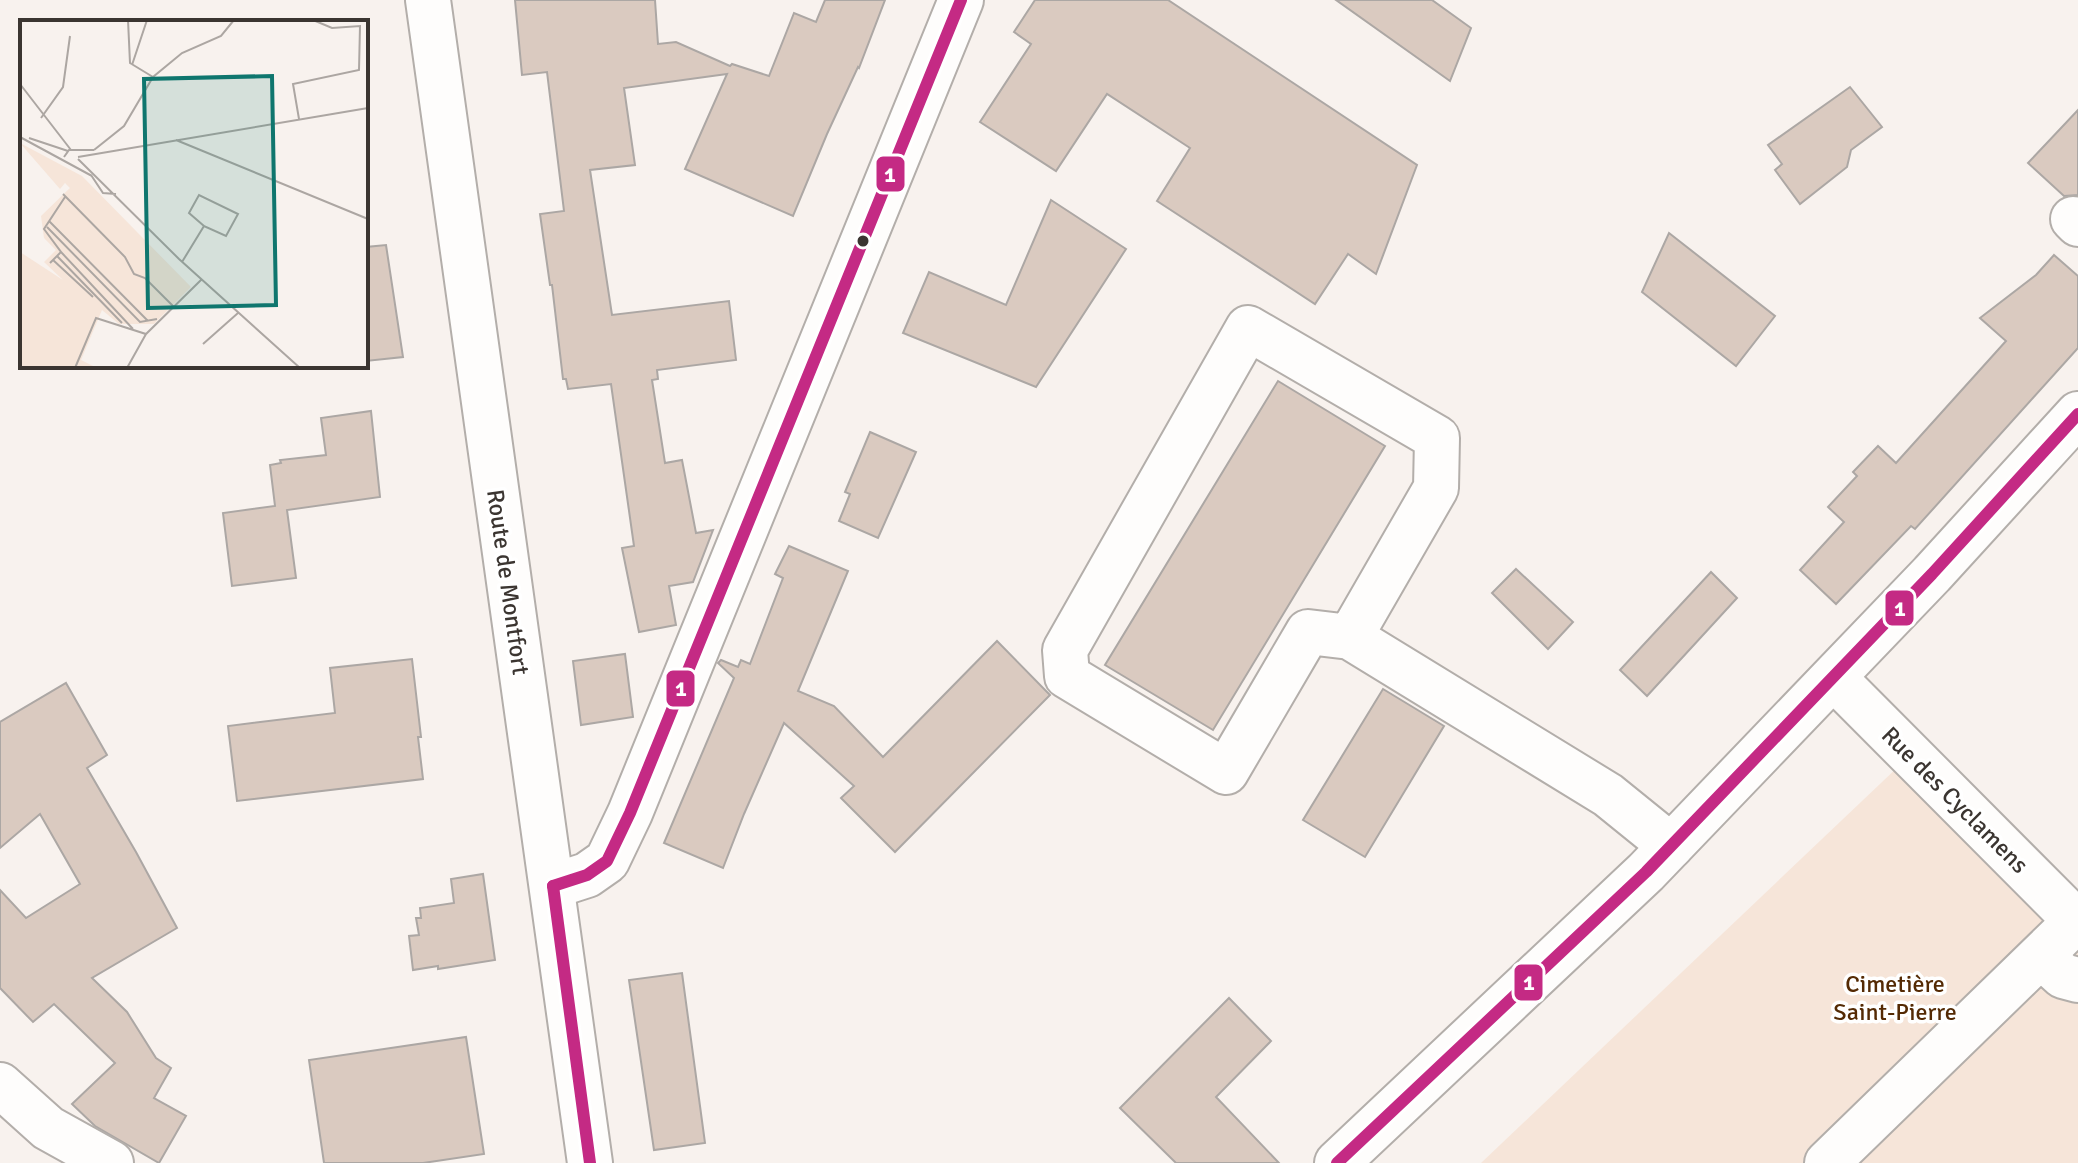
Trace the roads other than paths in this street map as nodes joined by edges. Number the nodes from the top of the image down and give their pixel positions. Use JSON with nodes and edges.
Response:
{"nodes":[{"id":1,"x":428,"y":0,"type":"edge"},
{"id":2,"x":961,"y":0,"type":"edge"},
{"id":3,"x":2071,"y":422,"type":"edge"},
{"id":4,"x":1350,"y":637,"type":"junction"},
{"id":5,"x":1834,"y":678,"type":"junction"},
{"id":6,"x":1671,"y":846,"type":"junction"},
{"id":7,"x":553,"y":886,"type":"junction"},
{"id":8,"x":2077,"y":922,"type":"edge"},
{"id":9,"x":2041,"y":956,"type":"junction"},
{"id":10,"x":2078,"y":980,"type":"edge"},
{"id":11,"x":0,"y":1085,"type":"edge"},
{"id":12,"x":111,"y":1163,"type":"edge"},
{"id":13,"x":590,"y":1163,"type":"edge"},
{"id":14,"x":1337,"y":1163,"type":"edge"},
{"id":15,"x":1827,"y":1163,"type":"edge"}],
"edges":[{"from":1,"to":7,"type":"main road","name":"Route de Montfort"},
{"from":2,"to":7,"type":"main road"},
{"from":3,"to":5,"type":"main road"},
{"from":4,"to":4,"type":"main road"},
{"from":4,"to":6,"type":"main road"},
{"from":5,"to":6,"type":"main road"},
{"from":5,"to":8,"type":"main road","name":"Rue des Cyclamens"},
{"from":6,"to":14,"type":"main road"},
{"from":7,"to":13,"type":"main road","name":"Route de Montfort"},
{"from":8,"to":9,"type":"main road"},
{"from":9,"to":10,"type":"main road"},
{"from":9,"to":15,"type":"main road"},
{"from":11,"to":12,"type":"main road"}]}
